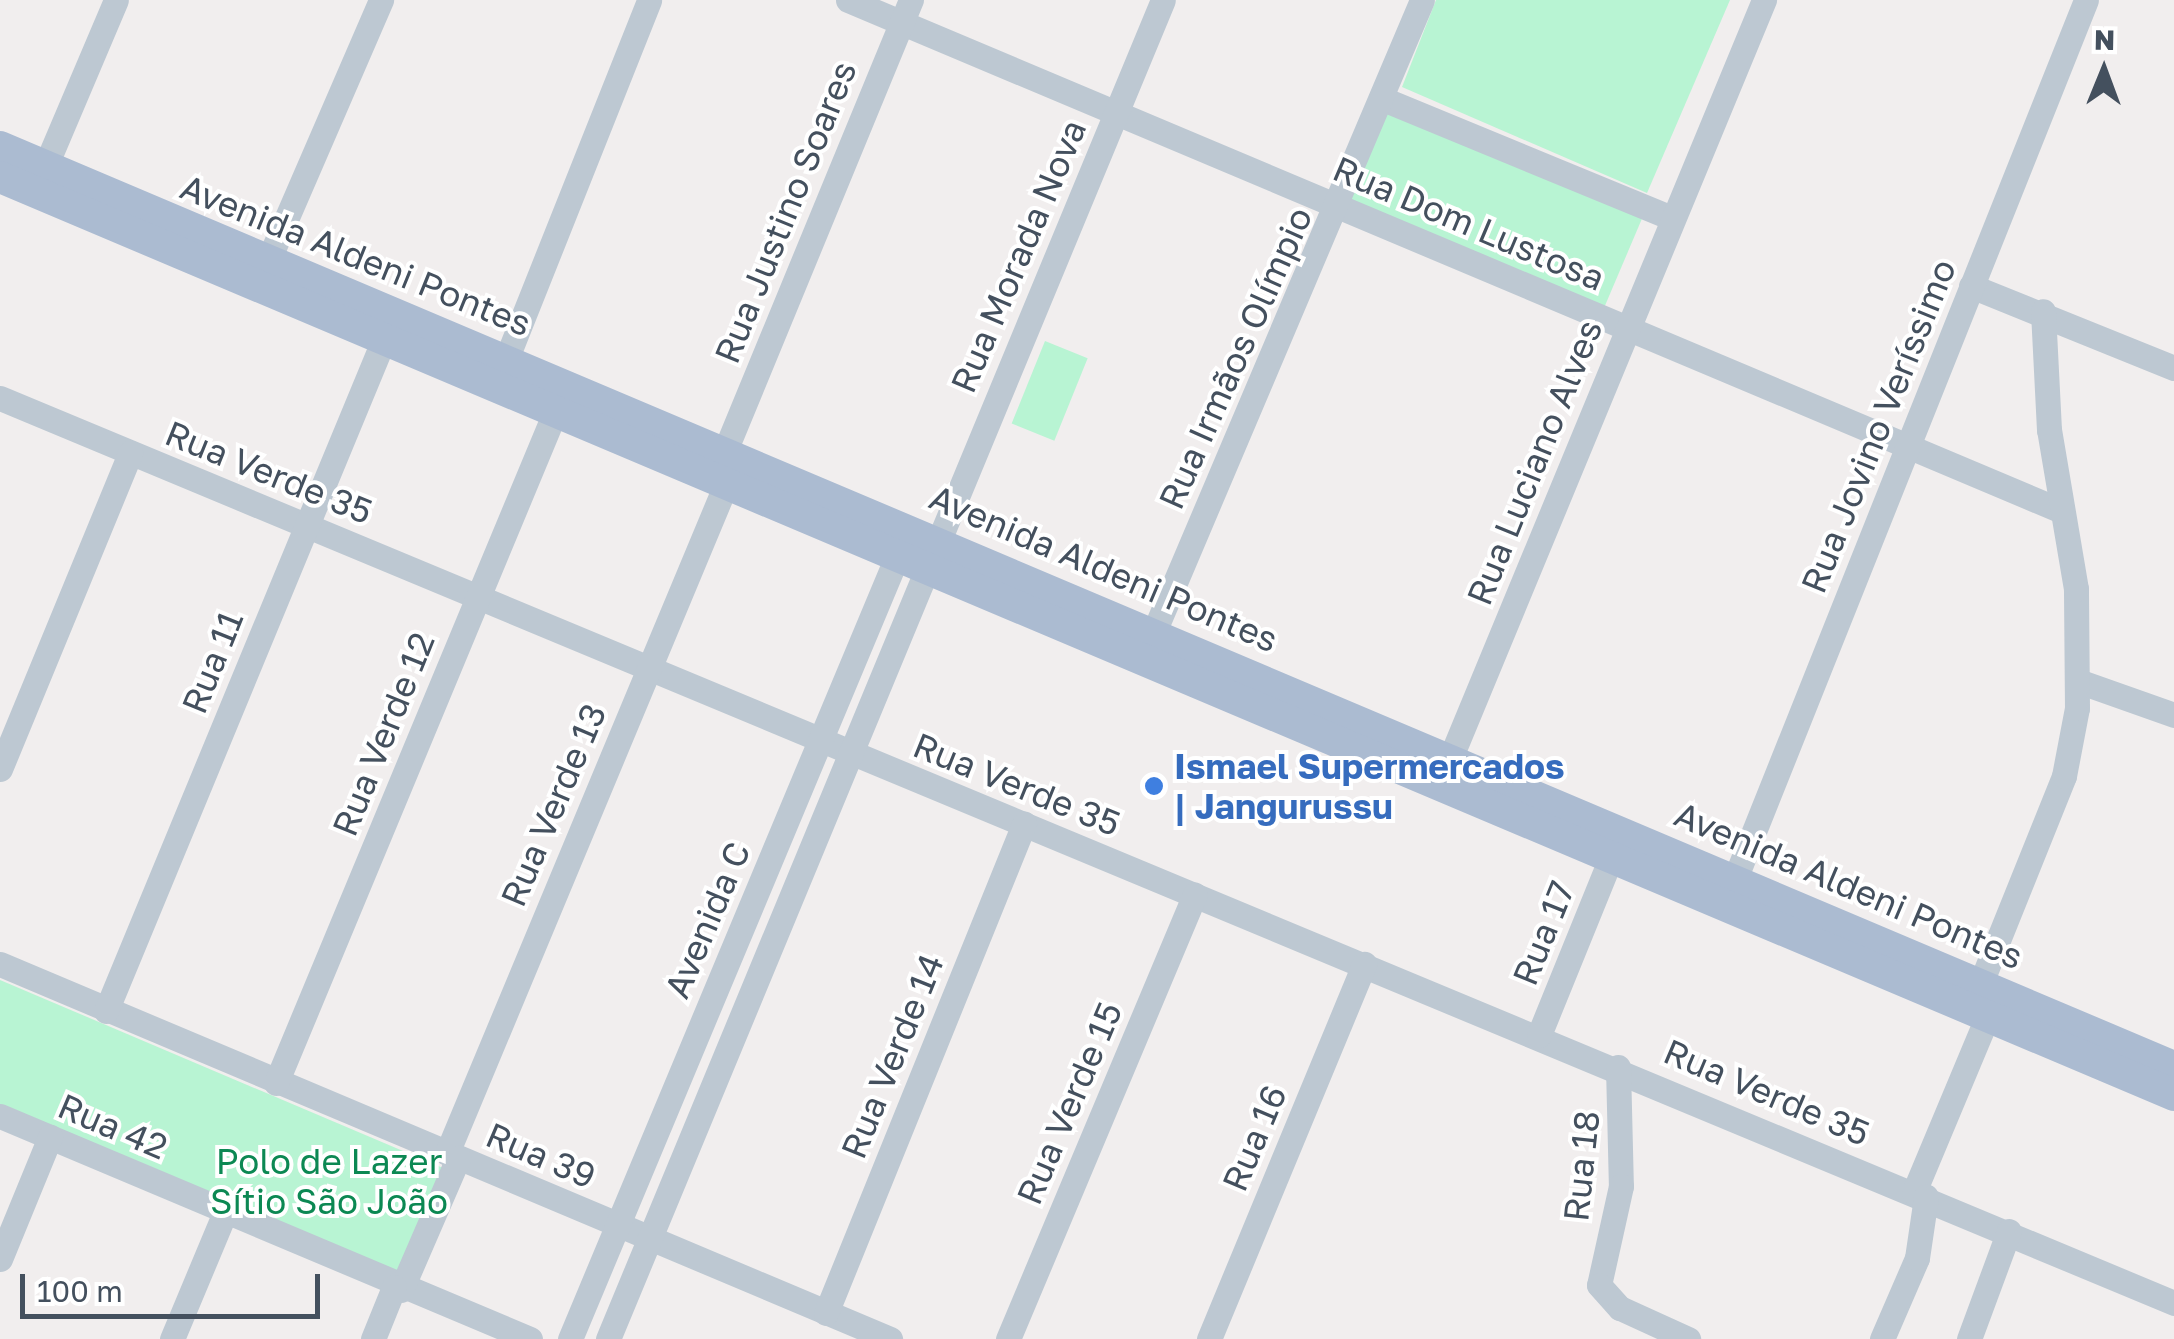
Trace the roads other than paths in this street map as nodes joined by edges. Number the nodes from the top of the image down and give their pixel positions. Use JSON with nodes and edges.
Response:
{"nodes":[{"id":1,"x":116,"y":0,"type":"edge"},
{"id":2,"x":381,"y":0,"type":"edge"},
{"id":3,"x":649,"y":0,"type":"edge"},
{"id":4,"x":848,"y":0,"type":"edge"},
{"id":5,"x":1164,"y":0,"type":"edge"},
{"id":6,"x":1422,"y":0,"type":"edge"},
{"id":7,"x":1764,"y":0,"type":"edge"},
{"id":8,"x":2082,"y":2,"type":"edge"},
{"id":9,"x":906,"y":11,"type":"edge"},
{"id":10,"x":1383,"y":99,"type":"junction"},
{"id":11,"x":1116,"y":113,"type":"junction"},
{"id":12,"x":0,"y":147,"type":"edge"},
{"id":13,"x":0,"y":177,"type":"edge"},
{"id":14,"x":39,"y":180,"type":"junction"},
{"id":15,"x":1340,"y":206,"type":"junction"},
{"id":16,"x":1672,"y":218,"type":"junction"},
{"id":17,"x":263,"y":274,"type":"junction"},
{"id":18,"x":1970,"y":286,"type":"junction"},
{"id":19,"x":2043,"y":312,"type":"junction"},
{"id":20,"x":1626,"y":328,"type":"junction"},
{"id":21,"x":384,"y":339,"type":"junction"},
{"id":22,"x":506,"y":360,"type":"junction"},
{"id":23,"x":2174,"y":368,"type":"edge"},
{"id":24,"x":0,"y":398,"type":"edge"},
{"id":25,"x":555,"y":412,"type":"junction"},
{"id":26,"x":725,"y":450,"type":"junction"},
{"id":27,"x":1906,"y":450,"type":"junction"},
{"id":28,"x":130,"y":454,"type":"junction"},
{"id":29,"x":726,"y":484,"type":"junction"},
{"id":30,"x":2062,"y":511,"type":"junction"},
{"id":31,"x":306,"y":524,"type":"junction"},
{"id":32,"x":917,"y":547,"type":"junction"},
{"id":33,"x":478,"y":595,"type":"junction"},
{"id":34,"x":1154,"y":632,"type":"junction"},
{"id":35,"x":649,"y":666,"type":"junction"},
{"id":36,"x":2078,"y":681,"type":"junction"},
{"id":37,"x":2174,"y":715,"type":"edge"},
{"id":38,"x":822,"y":736,"type":"junction"},
{"id":39,"x":848,"y":752,"type":"junction"},
{"id":40,"x":0,"y":769,"type":"edge"},
{"id":41,"x":1444,"y":773,"type":"junction"},
{"id":42,"x":1024,"y":824,"type":"junction"},
{"id":43,"x":1611,"y":858,"type":"junction"},
{"id":44,"x":1735,"y":879,"type":"junction"},
{"id":45,"x":1194,"y":895,"type":"junction"},
{"id":46,"x":0,"y":964,"type":"edge"},
{"id":47,"x":1364,"y":964,"type":"junction"},
{"id":48,"x":1984,"y":1000,"type":"junction"},
{"id":49,"x":106,"y":1011,"type":"junction"},
{"id":50,"x":1539,"y":1035,"type":"junction"},
{"id":51,"x":1618,"y":1067,"type":"junction"},
{"id":52,"x":2174,"y":1067,"type":"edge"},
{"id":53,"x":276,"y":1083,"type":"junction"},
{"id":54,"x":2174,"y":1095,"type":"edge"},
{"id":55,"x":0,"y":1116,"type":"edge"},
{"id":56,"x":50,"y":1136,"type":"junction"},
{"id":57,"x":452,"y":1156,"type":"junction"},
{"id":58,"x":1920,"y":1194,"type":"junction"},
{"id":59,"x":225,"y":1212,"type":"junction"},
{"id":60,"x":617,"y":1226,"type":"junction"},
{"id":61,"x":2009,"y":1231,"type":"junction"},
{"id":62,"x":650,"y":1241,"type":"junction"},
{"id":63,"x":0,"y":1259,"type":"edge"},
{"id":64,"x":397,"y":1288,"type":"junction"},
{"id":65,"x":2174,"y":1302,"type":"edge"},
{"id":66,"x":826,"y":1313,"type":"junction"},
{"id":67,"x":172,"y":1339,"type":"edge"},
{"id":68,"x":373,"y":1339,"type":"edge"},
{"id":69,"x":530,"y":1339,"type":"edge"},
{"id":70,"x":570,"y":1339,"type":"edge"},
{"id":71,"x":608,"y":1339,"type":"edge"},
{"id":72,"x":890,"y":1339,"type":"edge"},
{"id":73,"x":1008,"y":1339,"type":"edge"},
{"id":74,"x":1209,"y":1339,"type":"edge"},
{"id":75,"x":1688,"y":1339,"type":"edge"},
{"id":76,"x":1882,"y":1339,"type":"edge"},
{"id":77,"x":1969,"y":1339,"type":"edge"}],
"edges":[{"from":1,"to":14,"type":"street"},
{"from":2,"to":17,"type":"street"},
{"from":3,"to":22,"type":"street"},
{"from":4,"to":9,"type":"street","name":"Rua Dom Lustosa"},
{"from":5,"to":11,"type":"street","name":"Rua Morada Nova"},
{"from":6,"to":10,"type":"street","name":"Rua Irmãos Olímpio"},
{"from":7,"to":16,"type":"street","name":"Rua Luciano Alves"},
{"from":8,"to":18,"type":"street","name":"Rua Jovino Veríssimo"},
{"from":9,"to":11,"type":"street","name":"Rua Dom Lustosa"},
{"from":9,"to":26,"type":"street","name":"Rua Justino Soares"},
{"from":10,"to":15,"type":"street","name":"Rua Irmãos Olímpio"},
{"from":10,"to":16,"type":"street"},
{"from":11,"to":15,"type":"street","name":"Rua Dom Lustosa"},
{"from":11,"to":32,"type":"street","name":"Rua Morada Nova"},
{"from":12,"to":14,"type":"main road","name":"Avenida Aldeni Pontes"},
{"from":13,"to":14,"type":"main road","name":"Avenida Aldeni Pontes"},
{"from":14,"to":17,"type":"main road","name":"Avenida Aldeni Pontes"},
{"from":15,"to":20,"type":"street","name":"Rua Dom Lustosa"},
{"from":15,"to":34,"type":"street","name":"Rua Irmãos Olímpio"},
{"from":16,"to":20,"type":"street","name":"Rua Luciano Alves"},
{"from":17,"to":21,"type":"main road","name":"Avenida Aldeni Pontes"},
{"from":17,"to":22,"type":"main road","name":"Avenida Aldeni Pontes"},
{"from":18,"to":19,"type":"street"},
{"from":18,"to":27,"type":"street","name":"Rua Jovino Veríssimo"},
{"from":19,"to":23,"type":"street"},
{"from":19,"to":30,"type":"street"},
{"from":20,"to":27,"type":"street","name":"Rua Dom Lustosa"},
{"from":20,"to":41,"type":"street","name":"Rua Luciano Alves"},
{"from":21,"to":25,"type":"main road","name":"Avenida Aldeni Pontes"},
{"from":21,"to":31,"type":"street","name":"Rua 11"},
{"from":22,"to":26,"type":"main road","name":"Avenida Aldeni Pontes"},
{"from":24,"to":28,"type":"street","name":"Rua Verde 35"},
{"from":25,"to":29,"type":"main road","name":"Avenida Aldeni Pontes"},
{"from":25,"to":33,"type":"street","name":"Rua Verde 12"},
{"from":26,"to":32,"type":"main road","name":"Avenida Aldeni Pontes"},
{"from":27,"to":30,"type":"street","name":"Rua Dom Lustosa"},
{"from":27,"to":44,"type":"street","name":"Rua Jovino Veríssimo"},
{"from":28,"to":31,"type":"street","name":"Rua Verde 35"},
{"from":28,"to":40,"type":"street"},
{"from":29,"to":32,"type":"main road","name":"Avenida Aldeni Pontes"},
{"from":29,"to":35,"type":"street","name":"Rua Verde 13"},
{"from":30,"to":36,"type":"street"},
{"from":31,"to":33,"type":"street","name":"Rua Verde 35"},
{"from":31,"to":49,"type":"street","name":"Rua 11"},
{"from":32,"to":34,"type":"main road","name":"Avenida Aldeni Pontes"},
{"from":32,"to":38,"type":"street","name":"Avenida C"},
{"from":32,"to":39,"type":"street","name":"Avenida C"},
{"from":32,"to":41,"type":"main road","name":"Avenida Aldeni Pontes"},
{"from":33,"to":35,"type":"street","name":"Rua Verde 35"},
{"from":33,"to":53,"type":"street","name":"Rua Verde 12"},
{"from":34,"to":41,"type":"main road","name":"Avenida Aldeni Pontes"},
{"from":35,"to":38,"type":"street","name":"Rua Verde 35"},
{"from":35,"to":57,"type":"street","name":"Rua Verde 13"},
{"from":36,"to":37,"type":"street"},
{"from":36,"to":48,"type":"street"},
{"from":38,"to":39,"type":"street","name":"Rua Verde 35"},
{"from":38,"to":60,"type":"street","name":"Avenida C"},
{"from":39,"to":42,"type":"street","name":"Rua Verde 35"},
{"from":39,"to":62,"type":"street","name":"Avenida C"},
{"from":41,"to":43,"type":"main road","name":"Avenida Aldeni Pontes"},
{"from":41,"to":44,"type":"main road","name":"Avenida Aldeni Pontes"},
{"from":42,"to":45,"type":"street","name":"Rua Verde 35"},
{"from":42,"to":66,"type":"street","name":"Rua Verde 14"},
{"from":43,"to":48,"type":"main road","name":"Avenida Aldeni Pontes"},
{"from":43,"to":50,"type":"street","name":"Rua 17"},
{"from":44,"to":48,"type":"main road","name":"Avenida Aldeni Pontes"},
{"from":45,"to":47,"type":"street","name":"Rua Verde 35"},
{"from":45,"to":73,"type":"street","name":"Rua Verde 15"},
{"from":46,"to":49,"type":"street","name":"Rua 39"},
{"from":47,"to":50,"type":"street","name":"Rua Verde 35"},
{"from":47,"to":74,"type":"street","name":"Rua 16"},
{"from":48,"to":52,"type":"main road","name":"Avenida Aldeni Pontes"},
{"from":48,"to":54,"type":"main road","name":"Avenida Aldeni Pontes"},
{"from":48,"to":58,"type":"street"},
{"from":49,"to":53,"type":"street","name":"Rua 39"},
{"from":50,"to":51,"type":"street","name":"Rua Verde 35"},
{"from":51,"to":58,"type":"street","name":"Rua Verde 35"},
{"from":51,"to":75,"type":"street","name":"Rua 18"},
{"from":53,"to":57,"type":"street","name":"Rua 39"},
{"from":55,"to":56,"type":"street","name":"Rua 42"},
{"from":56,"to":59,"type":"street","name":"Rua 42"},
{"from":56,"to":63,"type":"street"},
{"from":57,"to":60,"type":"street","name":"Rua 39"},
{"from":57,"to":64,"type":"street","name":"Rua Verde 13"},
{"from":58,"to":61,"type":"street","name":"Rua Verde 35"},
{"from":58,"to":76,"type":"street"},
{"from":59,"to":64,"type":"street","name":"Rua 42"},
{"from":59,"to":67,"type":"street"},
{"from":60,"to":62,"type":"street","name":"Rua 39"},
{"from":60,"to":70,"type":"street","name":"Avenida C"},
{"from":61,"to":65,"type":"street","name":"Rua Verde 35"},
{"from":61,"to":77,"type":"street"},
{"from":62,"to":66,"type":"street","name":"Rua 39"},
{"from":62,"to":71,"type":"street","name":"Avenida C"},
{"from":64,"to":68,"type":"street","name":"Rua Verde 13"},
{"from":64,"to":69,"type":"street","name":"Rua 42"},
{"from":66,"to":72,"type":"street","name":"Rua 39"}]}
